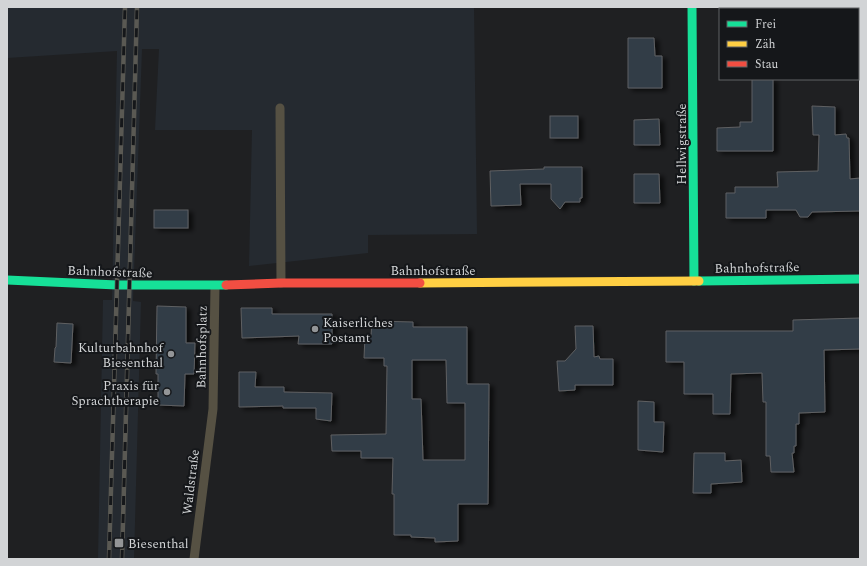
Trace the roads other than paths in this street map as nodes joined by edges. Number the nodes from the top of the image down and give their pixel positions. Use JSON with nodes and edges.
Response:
{"nodes":[{"id":1,"x":692,"y":7,"type":"edge"},
{"id":2,"x":280,"y":108,"type":"dead end"},
{"id":3,"x":860,"y":279,"type":"edge"},
{"id":4,"x":7,"y":280,"type":"edge"},
{"id":5,"x":694,"y":281,"type":"junction"},
{"id":6,"x":281,"y":284,"type":"junction"},
{"id":7,"x":215,"y":286,"type":"junction"},
{"id":8,"x":213,"y":409,"type":"joint"},
{"id":9,"x":194,"y":559,"type":"edge"}],
"edges":[{"from":1,"to":5,"type":"main road","name":"Hellwigstraße"},
{"from":2,"to":6,"type":"lane"},
{"from":3,"to":5,"type":"main road","name":"Bahnhofstraße"},
{"from":4,"to":7,"type":"main road","name":"Bahnhofstraße"},
{"from":5,"to":6,"type":"main road","name":"Bahnhofstraße"},
{"from":6,"to":7,"type":"main road","name":"Bahnhofstraße"},
{"from":7,"to":8,"type":"lane","name":"Bahnhofsplatz"},
{"from":8,"to":9,"type":"lane","name":"Waldstraße"}]}
